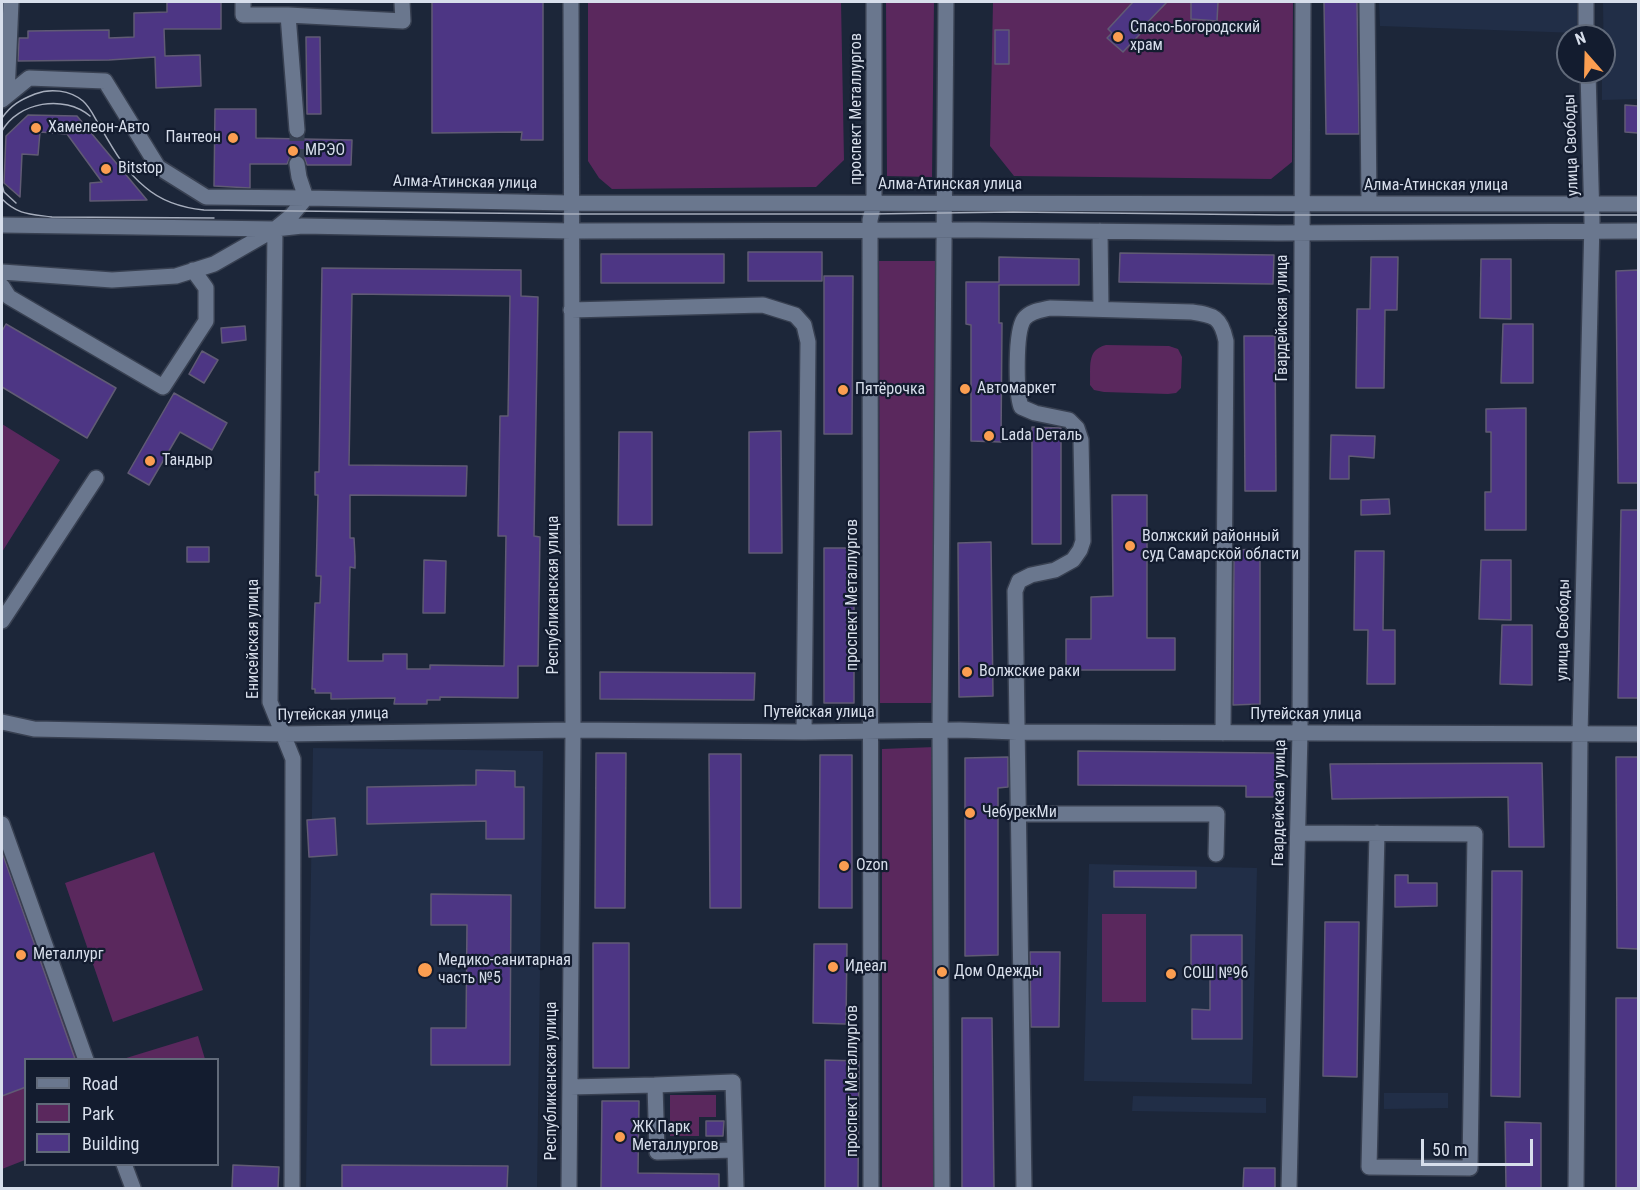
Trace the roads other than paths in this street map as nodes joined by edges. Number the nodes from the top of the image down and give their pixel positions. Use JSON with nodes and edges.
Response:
{"nodes":[{"id":1,"x":11,"y":2,"type":"edge"},
{"id":2,"x":243,"y":2,"type":"edge"},
{"id":3,"x":402,"y":2,"type":"edge"},
{"id":4,"x":571,"y":2,"type":"edge"},
{"id":5,"x":874,"y":2,"type":"edge"},
{"id":6,"x":946,"y":2,"type":"edge"},
{"id":7,"x":1303,"y":2,"type":"edge"},
{"id":8,"x":1367,"y":2,"type":"edge"},
{"id":9,"x":1583,"y":5,"type":"edge"},
{"id":10,"x":264,"y":8,"type":"edge"},
{"id":11,"x":288,"y":15,"type":"junction"},
{"id":12,"x":1585,"y":24,"type":"edge"},
{"id":13,"x":1588,"y":84,"type":"edge"},
{"id":14,"x":4,"y":97,"type":"edge"},
{"id":15,"x":297,"y":130,"type":"tunnel mouth"},
{"id":16,"x":297,"y":164,"type":"tunnel mouth"},
{"id":17,"x":306,"y":198,"type":"junction"},
{"id":18,"x":945,"y":202,"type":"junction"},
{"id":19,"x":570,"y":203,"type":"junction"},
{"id":20,"x":874,"y":203,"type":"junction"},
{"id":21,"x":1303,"y":203,"type":"junction"},
{"id":22,"x":1369,"y":203,"type":"junction"},
{"id":23,"x":1638,"y":204,"type":"edge"},
{"id":24,"x":1592,"y":205,"type":"junction"},
{"id":25,"x":2,"y":225,"type":"edge"},
{"id":26,"x":275,"y":228,"type":"junction"},
{"id":27,"x":945,"y":230,"type":"junction"},
{"id":28,"x":571,"y":231,"type":"junction"},
{"id":29,"x":871,"y":231,"type":"junction"},
{"id":30,"x":1101,"y":231,"type":"junction"},
{"id":31,"x":1590,"y":231,"type":"junction"},
{"id":32,"x":1638,"y":231,"type":"edge"},
{"id":33,"x":1301,"y":232,"type":"junction"},
{"id":34,"x":193,"y":270,"type":"junction"},
{"id":35,"x":2,"y":272,"type":"edge"},
{"id":36,"x":2,"y":286,"type":"edge"},
{"id":37,"x":1101,"y":309,"type":"junction"},
{"id":38,"x":571,"y":310,"type":"junction"},
{"id":39,"x":96,"y":478,"type":"dead end"},
{"id":40,"x":2,"y":621,"type":"edge"},
{"id":41,"x":2,"y":722,"type":"edge"},
{"id":42,"x":573,"y":730,"type":"junction"},
{"id":43,"x":871,"y":730,"type":"junction"},
{"id":44,"x":940,"y":730,"type":"junction"},
{"id":45,"x":804,"y":732,"type":"junction"},
{"id":46,"x":1017,"y":732,"type":"junction"},
{"id":47,"x":1223,"y":733,"type":"junction"},
{"id":48,"x":1300,"y":733,"type":"junction"},
{"id":49,"x":1638,"y":734,"type":"edge"},
{"id":50,"x":283,"y":735,"type":"junction"},
{"id":51,"x":1580,"y":735,"type":"junction"},
{"id":52,"x":1018,"y":814,"type":"junction"},
{"id":53,"x":2,"y":824,"type":"edge"},
{"id":54,"x":1377,"y":832,"type":"junction"},
{"id":55,"x":1298,"y":833,"type":"junction"},
{"id":56,"x":1216,"y":854,"type":"dead end"},
{"id":57,"x":86,"y":1058,"type":"edge"},
{"id":58,"x":655,"y":1085,"type":"junction"},
{"id":59,"x":570,"y":1087,"type":"junction"},
{"id":60,"x":735,"y":1150,"type":"junction"},
{"id":61,"x":125,"y":1166,"type":"edge"},
{"id":62,"x":133,"y":1188,"type":"edge"},
{"id":63,"x":292,"y":1188,"type":"edge"},
{"id":64,"x":569,"y":1188,"type":"edge"},
{"id":65,"x":736,"y":1188,"type":"edge"},
{"id":66,"x":871,"y":1188,"type":"edge"},
{"id":67,"x":942,"y":1188,"type":"edge"},
{"id":68,"x":1024,"y":1188,"type":"edge"},
{"id":69,"x":1289,"y":1188,"type":"edge"},
{"id":70,"x":1576,"y":1188,"type":"edge"}],
"edges":[{"from":1,"to":14,"type":"street"},
{"from":2,"to":10,"type":"street"},
{"from":3,"to":11,"type":"street"},
{"from":4,"to":19,"type":"street","name":"Республиканская улица"},
{"from":5,"to":20,"type":"street","name":"проспект Металлургов"},
{"from":6,"to":18,"type":"street"},
{"from":7,"to":21,"type":"street","name":"Гвардейская улица"},
{"from":8,"to":22,"type":"street"},
{"from":9,"to":12,"type":"street"},
{"from":10,"to":11,"type":"street"},
{"from":11,"to":15,"type":"street"},
{"from":13,"to":24,"type":"street","name":"улица Свободы"},
{"from":14,"to":17,"type":"street","name":"Алма-Атинская улица"},
{"from":16,"to":17,"type":"street"},
{"from":17,"to":19,"type":"street","name":"Алма-Атинская улица"},
{"from":17,"to":26,"type":"street"},
{"from":18,"to":20,"type":"street","name":"Алма-Атинская улица"},
{"from":18,"to":21,"type":"street","name":"Алма-Атинская улица"},
{"from":18,"to":27,"type":"street"},
{"from":19,"to":20,"type":"street","name":"Алма-Атинская улица"},
{"from":19,"to":28,"type":"street","name":"Республиканская улица"},
{"from":20,"to":29,"type":"street","name":"проспект Металлургов"},
{"from":21,"to":22,"type":"street","name":"Алма-Атинская улица"},
{"from":21,"to":33,"type":"street","name":"Гвардейская улица"},
{"from":22,"to":24,"type":"street","name":"Алма-Атинская улица"},
{"from":23,"to":24,"type":"street","name":"Алма-Атинская улица"},
{"from":24,"to":31,"type":"street","name":"улица Свободы"},
{"from":25,"to":26,"type":"street"},
{"from":26,"to":28,"type":"street"},
{"from":26,"to":34,"type":"street"},
{"from":26,"to":50,"type":"street","name":"Енисейская улица"},
{"from":27,"to":29,"type":"street"},
{"from":27,"to":30,"type":"street"},
{"from":27,"to":44,"type":"street"},
{"from":28,"to":29,"type":"street"},
{"from":28,"to":38,"type":"street","name":"Республиканская улица"},
{"from":29,"to":43,"type":"street","name":"проспект Металлургов"},
{"from":30,"to":33,"type":"street"},
{"from":30,"to":37,"type":"street"},
{"from":31,"to":32,"type":"street"},
{"from":31,"to":33,"type":"street"},
{"from":31,"to":51,"type":"street","name":"улица Свободы"},
{"from":33,"to":48,"type":"street","name":"Гвардейская улица"},
{"from":34,"to":35,"type":"street"},
{"from":34,"to":36,"type":"street"},
{"from":37,"to":46,"type":"street"},
{"from":37,"to":47,"type":"street"},
{"from":38,"to":42,"type":"street","name":"Республиканская улица"},
{"from":38,"to":45,"type":"street"},
{"from":39,"to":40,"type":"street"},
{"from":41,"to":50,"type":"street","name":"Путейская улица"},
{"from":42,"to":45,"type":"street","name":"Путейская улица"},
{"from":42,"to":50,"type":"street","name":"Путейская улица"},
{"from":42,"to":59,"type":"street","name":"Республиканская улица"},
{"from":43,"to":44,"type":"street","name":"Путейская улица"},
{"from":43,"to":45,"type":"street","name":"Путейская улица"},
{"from":43,"to":66,"type":"street","name":"проспект Металлургов"},
{"from":44,"to":46,"type":"street","name":"Путейская улица"},
{"from":44,"to":67,"type":"street"},
{"from":46,"to":47,"type":"street","name":"Путейская улица"},
{"from":46,"to":52,"type":"street"},
{"from":47,"to":48,"type":"street","name":"Путейская улица"},
{"from":48,"to":51,"type":"street","name":"Путейская улица"},
{"from":48,"to":55,"type":"street","name":"Гвардейская улица"},
{"from":49,"to":51,"type":"street","name":"Путейская улица"},
{"from":50,"to":63,"type":"street","name":"Енисейская улица"},
{"from":51,"to":70,"type":"street","name":"улица Свободы"},
{"from":52,"to":56,"type":"street"},
{"from":52,"to":68,"type":"street"},
{"from":53,"to":57,"type":"street"},
{"from":54,"to":54,"type":"street"},
{"from":54,"to":55,"type":"street"},
{"from":55,"to":69,"type":"street","name":"Гвардейская улица"},
{"from":58,"to":59,"type":"street"},
{"from":58,"to":60,"type":"street"},
{"from":58,"to":60,"type":"street"},
{"from":59,"to":64,"type":"street","name":"Республиканская улица"},
{"from":60,"to":65,"type":"street"},
{"from":61,"to":62,"type":"street"}]}
